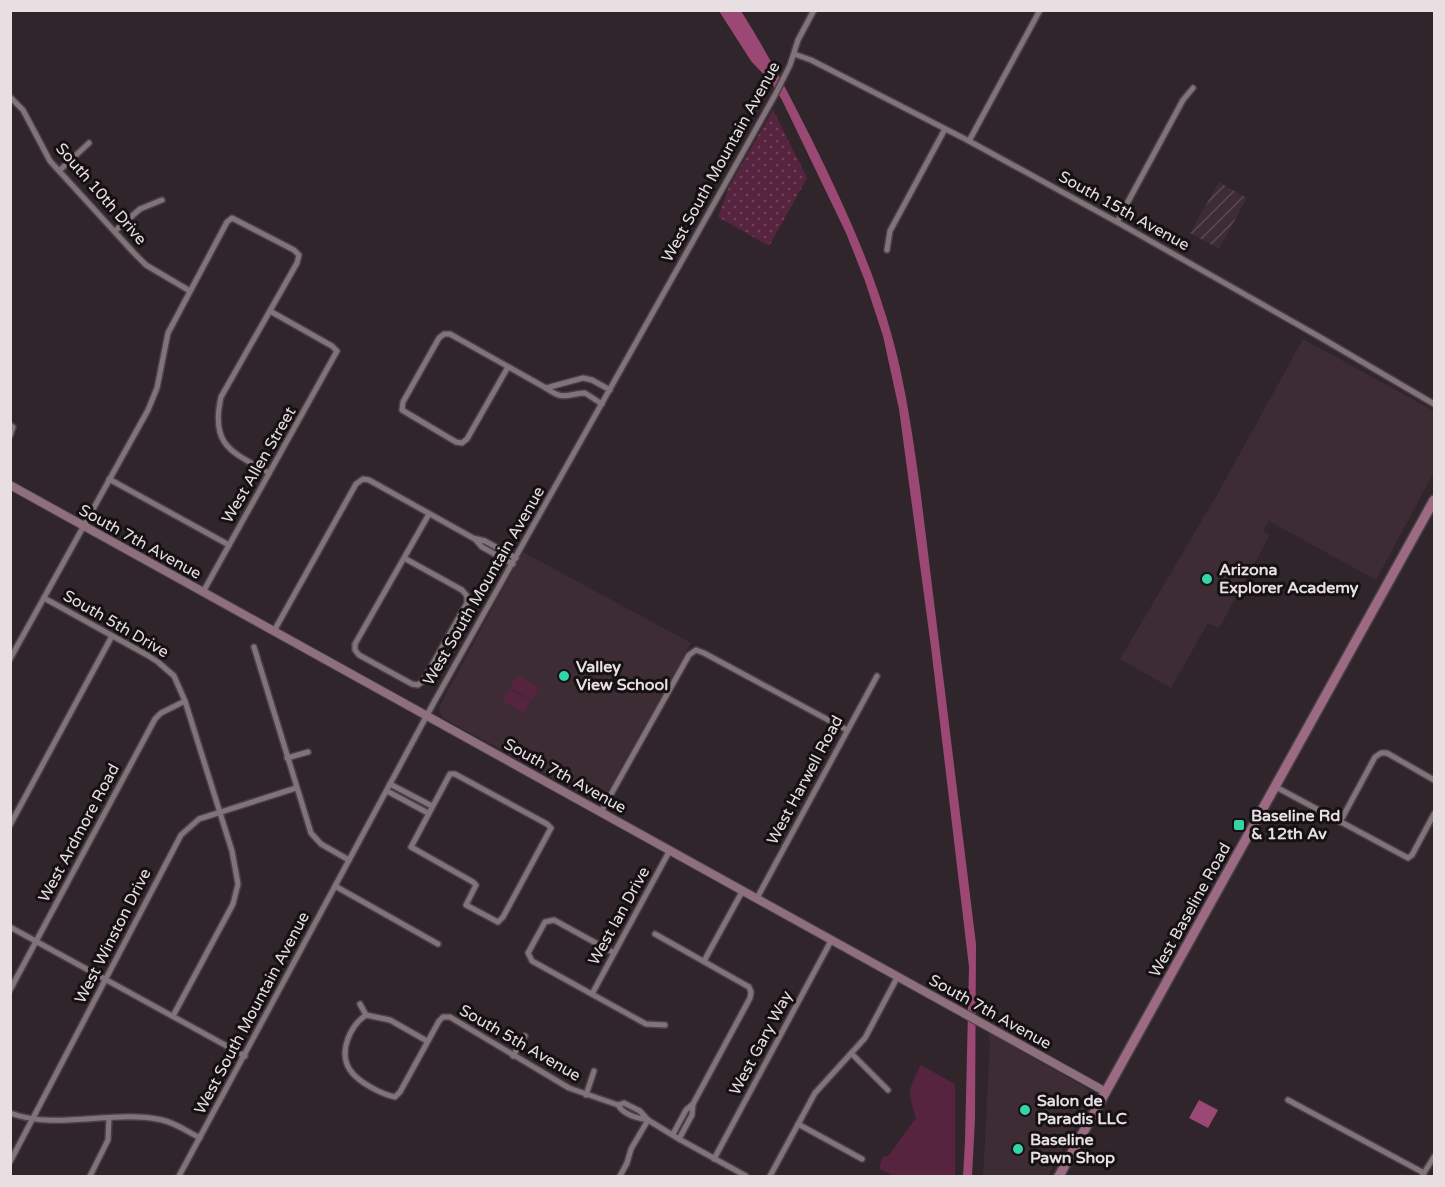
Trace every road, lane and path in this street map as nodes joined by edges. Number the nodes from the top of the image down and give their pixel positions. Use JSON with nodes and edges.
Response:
{"nodes":[{"id":1,"x":814,"y":10,"type":"edge"},
{"id":2,"x":1040,"y":10,"type":"edge"},
{"id":3,"x":794,"y":54,"type":"junction"},
{"id":4,"x":1193,"y":88,"type":"dead end"},
{"id":5,"x":10,"y":97,"type":"edge"},
{"id":6,"x":945,"y":129,"type":"junction"},
{"id":7,"x":969,"y":141,"type":"junction"},
{"id":8,"x":89,"y":143,"type":"dead end"},
{"id":9,"x":59,"y":171,"type":"junction"},
{"id":10,"x":162,"y":200,"type":"dead end"},
{"id":11,"x":1117,"y":222,"type":"junction"},
{"id":12,"x":115,"y":231,"type":"junction"},
{"id":13,"x":887,"y":250,"type":"dead end"},
{"id":14,"x":190,"y":291,"type":"junction"},
{"id":15,"x":270,"y":311,"type":"junction"},
{"id":16,"x":508,"y":367,"type":"junction"},
{"id":17,"x":580,"y":379,"type":"junction"},
{"id":18,"x":546,"y":388,"type":"junction"},
{"id":19,"x":610,"y":390,"type":"junction"},
{"id":20,"x":581,"y":393,"type":"junction"},
{"id":21,"x":602,"y":404,"type":"junction"},
{"id":22,"x":1434,"y":404,"type":"edge"},
{"id":23,"x":12,"y":426,"type":"edge"},
{"id":24,"x":10,"y":436,"type":"edge"},
{"id":25,"x":269,"y":473,"type":"junction"},
{"id":26,"x":109,"y":479,"type":"junction"},
{"id":27,"x":10,"y":485,"type":"edge"},
{"id":28,"x":1434,"y":500,"type":"edge"},
{"id":29,"x":429,"y":514,"type":"junction"},
{"id":30,"x":83,"y":525,"type":"junction"},
{"id":31,"x":473,"y":538,"type":"junction"},
{"id":32,"x":491,"y":544,"type":"junction"},
{"id":33,"x":229,"y":545,"type":"junction"},
{"id":34,"x":488,"y":550,"type":"junction"},
{"id":35,"x":404,"y":558,"type":"junction"},
{"id":36,"x":516,"y":558,"type":"junction"},
{"id":37,"x":513,"y":564,"type":"junction"},
{"id":38,"x":203,"y":592,"type":"junction"},
{"id":39,"x":44,"y":598,"type":"junction"},
{"id":40,"x":274,"y":631,"type":"junction"},
{"id":41,"x":112,"y":636,"type":"junction"},
{"id":42,"x":254,"y":647,"type":"dead end"},
{"id":43,"x":10,"y":659,"type":"edge"},
{"id":44,"x":877,"y":676,"type":"dead end"},
{"id":45,"x":184,"y":701,"type":"junction"},
{"id":46,"x":427,"y":715,"type":"junction"},
{"id":47,"x":847,"y":730,"type":"junction"},
{"id":48,"x":308,"y":752,"type":"dead end"},
{"id":49,"x":287,"y":758,"type":"junction"},
{"id":50,"x":1434,"y":780,"type":"edge"},
{"id":51,"x":390,"y":784,"type":"junction"},
{"id":52,"x":1275,"y":787,"type":"junction"},
{"id":53,"x":296,"y":788,"type":"junction"},
{"id":54,"x":387,"y":791,"type":"junction"},
{"id":55,"x":415,"y":797,"type":"junction"},
{"id":56,"x":411,"y":805,"type":"junction"},
{"id":57,"x":432,"y":806,"type":"junction"},
{"id":58,"x":219,"y":811,"type":"junction"},
{"id":59,"x":601,"y":812,"type":"junction"},
{"id":60,"x":428,"y":813,"type":"junction"},
{"id":61,"x":1434,"y":814,"type":"edge"},
{"id":62,"x":1340,"y":822,"type":"junction"},
{"id":63,"x":10,"y":825,"type":"edge"},
{"id":64,"x":1432,"y":825,"type":"edge"},
{"id":65,"x":670,"y":850,"type":"junction"},
{"id":66,"x":349,"y":860,"type":"junction"},
{"id":67,"x":335,"y":886,"type":"junction"},
{"id":68,"x":743,"y":890,"type":"junction"},
{"id":69,"x":757,"y":898,"type":"junction"},
{"id":70,"x":10,"y":927,"type":"edge"},
{"id":71,"x":655,"y":934,"type":"dead end"},
{"id":72,"x":832,"y":939,"type":"junction"},
{"id":73,"x":36,"y":941,"type":"junction"},
{"id":74,"x":438,"y":944,"type":"dead end"},
{"id":75,"x":614,"y":953,"type":"junction"},
{"id":76,"x":704,"y":961,"type":"junction"},
{"id":77,"x":898,"y":976,"type":"junction"},
{"id":78,"x":104,"y":979,"type":"junction"},
{"id":79,"x":10,"y":990,"type":"edge"},
{"id":80,"x":592,"y":994,"type":"junction"},
{"id":81,"x":360,"y":1004,"type":"dead end"},
{"id":82,"x":173,"y":1016,"type":"junction"},
{"id":83,"x":366,"y":1016,"type":"junction"},
{"id":84,"x":665,"y":1025,"type":"dead end"},
{"id":85,"x":525,"y":1036,"type":"dead end"},
{"id":86,"x":427,"y":1041,"type":"junction"},
{"id":87,"x":852,"y":1054,"type":"junction"},
{"id":88,"x":245,"y":1056,"type":"junction"},
{"id":89,"x":513,"y":1056,"type":"junction"},
{"id":90,"x":594,"y":1071,"type":"dead end"},
{"id":91,"x":888,"y":1090,"type":"dead end"},
{"id":92,"x":1106,"y":1092,"type":"junction"},
{"id":93,"x":586,"y":1095,"type":"junction"},
{"id":94,"x":1288,"y":1100,"type":"dead end"},
{"id":95,"x":693,"y":1104,"type":"junction"},
{"id":96,"x":618,"y":1105,"type":"junction"},
{"id":97,"x":631,"y":1107,"type":"junction"},
{"id":98,"x":10,"y":1113,"type":"edge"},
{"id":99,"x":627,"y":1113,"type":"junction"},
{"id":100,"x":109,"y":1118,"type":"junction"},
{"id":101,"x":681,"y":1119,"type":"junction"},
{"id":102,"x":33,"y":1120,"type":"junction"},
{"id":103,"x":648,"y":1120,"type":"junction"},
{"id":104,"x":688,"y":1122,"type":"junction"},
{"id":105,"x":798,"y":1124,"type":"junction"},
{"id":106,"x":673,"y":1134,"type":"junction"},
{"id":107,"x":200,"y":1138,"type":"junction"},
{"id":108,"x":679,"y":1139,"type":"junction"},
{"id":109,"x":1434,"y":1156,"type":"edge"},
{"id":110,"x":714,"y":1159,"type":"junction"},
{"id":111,"x":862,"y":1159,"type":"dead end"},
{"id":112,"x":10,"y":1162,"type":"edge"},
{"id":113,"x":1423,"y":1175,"type":"edge"},
{"id":114,"x":90,"y":1176,"type":"edge"},
{"id":115,"x":179,"y":1176,"type":"edge"},
{"id":116,"x":620,"y":1176,"type":"edge"},
{"id":117,"x":746,"y":1176,"type":"edge"},
{"id":118,"x":770,"y":1176,"type":"edge"},
{"id":119,"x":1059,"y":1176,"type":"edge"}],
"edges":[{"from":1,"to":3,"type":"street","name":"West South Mountain Avenue"},
{"from":2,"to":7,"type":"street"},
{"from":3,"to":6,"type":"street","name":"South 15th Avenue"},
{"from":3,"to":19,"type":"street","name":"West South Mountain Avenue"},
{"from":4,"to":11,"type":"street"},
{"from":5,"to":9,"type":"street","name":"South 10th Drive"},
{"from":6,"to":7,"type":"street","name":"South 15th Avenue"},
{"from":6,"to":13,"type":"street"},
{"from":7,"to":11,"type":"street","name":"South 15th Avenue"},
{"from":8,"to":9,"type":"street"},
{"from":9,"to":12,"type":"street","name":"South 10th Drive"},
{"from":10,"to":12,"type":"street"},
{"from":11,"to":22,"type":"street","name":"South 15th Avenue"},
{"from":12,"to":14,"type":"street","name":"South 10th Drive"},
{"from":14,"to":15,"type":"street"},
{"from":14,"to":26,"type":"street"},
{"from":15,"to":25,"type":"street"},
{"from":15,"to":25,"type":"street","name":"West Allen Street"},
{"from":16,"to":16,"type":"street"},
{"from":16,"to":18,"type":"street"},
{"from":17,"to":18,"type":"street"},
{"from":17,"to":19,"type":"street"},
{"from":17,"to":20,"type":"street"},
{"from":18,"to":20,"type":"street"},
{"from":19,"to":21,"type":"street","name":"West South Mountain Avenue"},
{"from":20,"to":21,"type":"street"},
{"from":21,"to":36,"type":"street","name":"West South Mountain Avenue"},
{"from":23,"to":24,"type":"street"},
{"from":25,"to":33,"type":"street","name":"West Allen Street"},
{"from":26,"to":30,"type":"street"},
{"from":26,"to":33,"type":"street"},
{"from":27,"to":30,"type":"street","name":"South 7th Avenue"},
{"from":28,"to":52,"type":"main road","name":"West Baseline Road"},
{"from":29,"to":31,"type":"street"},
{"from":29,"to":35,"type":"street"},
{"from":29,"to":40,"type":"street"},
{"from":30,"to":38,"type":"street","name":"South 7th Avenue"},
{"from":30,"to":39,"type":"street"},
{"from":31,"to":32,"type":"street"},
{"from":31,"to":34,"type":"street"},
{"from":32,"to":34,"type":"street"},
{"from":32,"to":36,"type":"street"},
{"from":33,"to":38,"type":"street","name":"West Allen Street"},
{"from":34,"to":37,"type":"street"},
{"from":35,"to":35,"type":"street"},
{"from":36,"to":37,"type":"street","name":"West South Mountain Avenue"},
{"from":37,"to":46,"type":"street","name":"West South Mountain Avenue"},
{"from":38,"to":40,"type":"street","name":"South 7th Avenue"},
{"from":39,"to":41,"type":"street","name":"South 5th Drive"},
{"from":39,"to":43,"type":"street"},
{"from":40,"to":46,"type":"street","name":"South 7th Avenue"},
{"from":41,"to":45,"type":"street","name":"South 5th Drive"},
{"from":41,"to":63,"type":"street"},
{"from":42,"to":49,"type":"street"},
{"from":44,"to":47,"type":"street","name":"West Harwell Road"},
{"from":45,"to":58,"type":"street","name":"South 5th Drive"},
{"from":45,"to":73,"type":"street","name":"West Ardmore Road"},
{"from":46,"to":51,"type":"street","name":"West South Mountain Avenue"},
{"from":46,"to":59,"type":"street","name":"South 7th Avenue"},
{"from":47,"to":59,"type":"street"},
{"from":47,"to":69,"type":"street","name":"West Harwell Road"},
{"from":48,"to":49,"type":"street"},
{"from":49,"to":53,"type":"street"},
{"from":50,"to":62,"type":"street"},
{"from":51,"to":54,"type":"street","name":"West South Mountain Avenue"},
{"from":51,"to":55,"type":"street"},
{"from":52,"to":62,"type":"street"},
{"from":52,"to":92,"type":"main road","name":"West Baseline Road"},
{"from":53,"to":58,"type":"street","name":"West Winston Drive"},
{"from":53,"to":66,"type":"street"},
{"from":54,"to":56,"type":"street"},
{"from":54,"to":66,"type":"street","name":"West South Mountain Avenue"},
{"from":55,"to":56,"type":"street"},
{"from":55,"to":57,"type":"street"},
{"from":56,"to":60,"type":"street"},
{"from":57,"to":60,"type":"street"},
{"from":57,"to":60,"type":"street"},
{"from":58,"to":78,"type":"street","name":"West Winston Drive"},
{"from":58,"to":82,"type":"street","name":"South 5th Drive"},
{"from":59,"to":65,"type":"street","name":"South 7th Avenue"},
{"from":61,"to":64,"type":"street"},
{"from":62,"to":64,"type":"street"},
{"from":65,"to":68,"type":"street","name":"South 7th Avenue"},
{"from":65,"to":75,"type":"street","name":"West Ian Drive"},
{"from":66,"to":67,"type":"street","name":"West South Mountain Avenue"},
{"from":67,"to":74,"type":"street"},
{"from":67,"to":88,"type":"street","name":"West South Mountain Avenue"},
{"from":68,"to":69,"type":"street","name":"South 7th Avenue"},
{"from":68,"to":76,"type":"street"},
{"from":69,"to":72,"type":"street","name":"South 7th Avenue"},
{"from":70,"to":73,"type":"street"},
{"from":71,"to":76,"type":"street"},
{"from":72,"to":77,"type":"street","name":"South 7th Avenue"},
{"from":72,"to":110,"type":"street","name":"West Gary Way"},
{"from":73,"to":78,"type":"street"},
{"from":73,"to":79,"type":"street","name":"West Ardmore Road"},
{"from":75,"to":80,"type":"street","name":"West Ian Drive"},
{"from":75,"to":80,"type":"street"},
{"from":76,"to":95,"type":"street"},
{"from":77,"to":87,"type":"street"},
{"from":77,"to":92,"type":"street","name":"South 7th Avenue"},
{"from":78,"to":82,"type":"street"},
{"from":78,"to":102,"type":"street","name":"West Winston Drive"},
{"from":80,"to":84,"type":"street"},
{"from":81,"to":83,"type":"street"},
{"from":82,"to":88,"type":"street"},
{"from":83,"to":86,"type":"street"},
{"from":83,"to":86,"type":"street"},
{"from":85,"to":89,"type":"street"},
{"from":86,"to":89,"type":"street","name":"South 5th Avenue"},
{"from":87,"to":91,"type":"street"},
{"from":87,"to":105,"type":"street"},
{"from":88,"to":107,"type":"street","name":"West South Mountain Avenue"},
{"from":89,"to":93,"type":"street","name":"South 5th Avenue"},
{"from":90,"to":93,"type":"street"},
{"from":92,"to":119,"type":"main road","name":"West Baseline Road"},
{"from":93,"to":96,"type":"street","name":"South 5th Avenue"},
{"from":94,"to":113,"type":"street"},
{"from":95,"to":101,"type":"street"},
{"from":95,"to":104,"type":"street"},
{"from":96,"to":97,"type":"street","name":"South 5th Avenue"},
{"from":96,"to":99,"type":"street","name":"South 5th Avenue"},
{"from":97,"to":99,"type":"street"},
{"from":97,"to":103,"type":"street","name":"South 5th Avenue"},
{"from":98,"to":102,"type":"street"},
{"from":99,"to":103,"type":"street","name":"South 5th Avenue"},
{"from":100,"to":102,"type":"street"},
{"from":100,"to":107,"type":"street"},
{"from":100,"to":114,"type":"street"},
{"from":101,"to":104,"type":"street"},
{"from":101,"to":106,"type":"street"},
{"from":102,"to":112,"type":"street","name":"West Winston Drive"},
{"from":103,"to":106,"type":"street","name":"South 5th Avenue"},
{"from":103,"to":116,"type":"street"},
{"from":104,"to":108,"type":"street"},
{"from":105,"to":111,"type":"street"},
{"from":105,"to":118,"type":"street"},
{"from":106,"to":108,"type":"street","name":"South 5th Avenue"},
{"from":107,"to":115,"type":"street","name":"West South Mountain Avenue"},
{"from":108,"to":110,"type":"street","name":"South 5th Avenue"},
{"from":109,"to":113,"type":"street"},
{"from":110,"to":117,"type":"street","name":"South 5th Avenue"}]}
